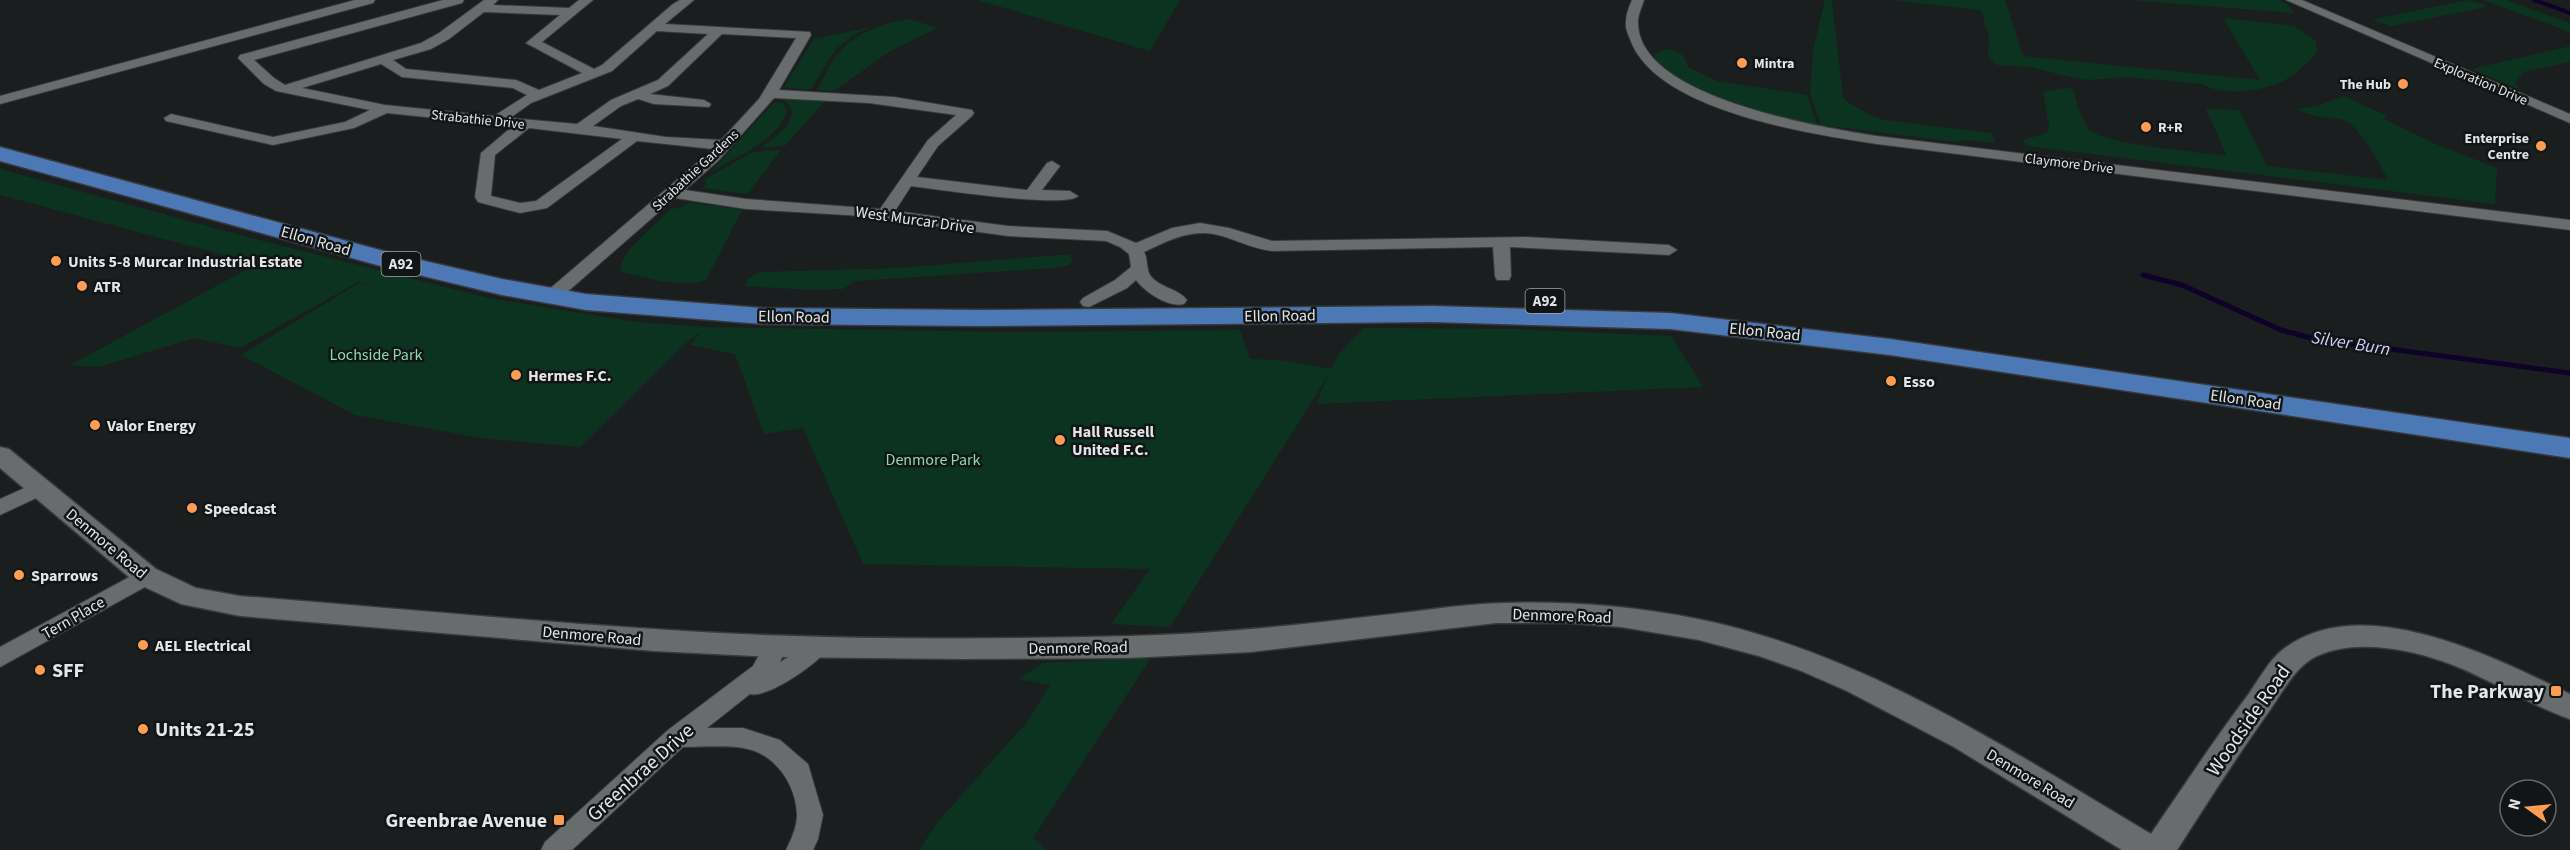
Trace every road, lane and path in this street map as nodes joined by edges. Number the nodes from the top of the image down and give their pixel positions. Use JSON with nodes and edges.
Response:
{"nodes":[{"id":1,"x":369,"y":0,"type":"edge"},
{"id":2,"x":458,"y":0,"type":"edge"},
{"id":3,"x":587,"y":0,"type":"edge"},
{"id":4,"x":684,"y":0,"type":"edge"},
{"id":5,"x":1638,"y":0,"type":"edge"},
{"id":6,"x":2292,"y":0,"type":"edge"},
{"id":7,"x":485,"y":2,"type":"edge"},
{"id":8,"x":571,"y":12,"type":"junction"},
{"id":9,"x":655,"y":27,"type":"junction"},
{"id":10,"x":718,"y":31,"type":"junction"},
{"id":11,"x":383,"y":59,"type":"junction"},
{"id":12,"x":594,"y":74,"type":"junction"},
{"id":13,"x":285,"y":89,"type":"junction"},
{"id":14,"x":636,"y":94,"type":"junction"},
{"id":15,"x":770,"y":94,"type":"junction"},
{"id":16,"x":538,"y":95,"type":"junction"},
{"id":17,"x":0,"y":100,"type":"edge"},
{"id":18,"x":705,"y":103,"type":"dead end"},
{"id":19,"x":385,"y":109,"type":"junction"},
{"id":20,"x":171,"y":118,"type":"dead end"},
{"id":21,"x":2570,"y":119,"type":"edge"},
{"id":22,"x":496,"y":121,"type":"junction"},
{"id":23,"x":525,"y":124,"type":"junction"},
{"id":24,"x":580,"y":129,"type":"junction"},
{"id":25,"x":634,"y":137,"type":"junction"},
{"id":26,"x":0,"y":140,"type":"edge"},
{"id":27,"x":724,"y":145,"type":"junction"},
{"id":28,"x":0,"y":154,"type":"edge"},
{"id":29,"x":1052,"y":166,"type":"dead end"},
{"id":30,"x":909,"y":181,"type":"junction"},
{"id":31,"x":672,"y":194,"type":"junction"},
{"id":32,"x":1033,"y":194,"type":"junction"},
{"id":33,"x":1070,"y":196,"type":"dead end"},
{"id":34,"x":885,"y":213,"type":"junction"},
{"id":35,"x":2570,"y":225,"type":"edge"},
{"id":36,"x":1501,"y":242,"type":"junction"},
{"id":37,"x":1134,"y":250,"type":"junction"},
{"id":38,"x":1669,"y":250,"type":"dead end"},
{"id":39,"x":1138,"y":270,"type":"junction"},
{"id":40,"x":1503,"y":276,"type":"dead end"},
{"id":41,"x":560,"y":289,"type":"junction"},
{"id":42,"x":1178,"y":300,"type":"junction"},
{"id":43,"x":1089,"y":302,"type":"junction"},
{"id":44,"x":2570,"y":433,"type":"edge"},
{"id":45,"x":2570,"y":447,"type":"edge"},
{"id":46,"x":0,"y":455,"type":"edge"},
{"id":47,"x":40,"y":488,"type":"junction"},
{"id":48,"x":0,"y":508,"type":"edge"},
{"id":49,"x":146,"y":576,"type":"junction"},
{"id":50,"x":775,"y":645,"type":"junction"},
{"id":51,"x":818,"y":646,"type":"junction"},
{"id":52,"x":0,"y":658,"type":"edge"},
{"id":53,"x":729,"y":698,"type":"junction"},
{"id":54,"x":2570,"y":707,"type":"edge"},
{"id":55,"x":677,"y":737,"type":"junction"},
{"id":56,"x":554,"y":850,"type":"edge"},
{"id":57,"x":799,"y":850,"type":"edge"},
{"id":58,"x":2150,"y":850,"type":"edge"},
{"id":59,"x":2159,"y":850,"type":"edge"}],
"edges":[{"from":1,"to":17,"type":"street"},
{"from":2,"to":13,"type":"street","name":"Strabathie Drive"},
{"from":3,"to":8,"type":"street"},
{"from":4,"to":9,"type":"street"},
{"from":5,"to":35,"type":"street","name":"Claymore Drive"},
{"from":6,"to":21,"type":"street","name":"Exploration Drive"},
{"from":7,"to":8,"type":"street"},
{"from":7,"to":11,"type":"street"},
{"from":8,"to":12,"type":"street"},
{"from":9,"to":10,"type":"street","name":"Strabathie Gardens"},
{"from":9,"to":12,"type":"street"},
{"from":10,"to":14,"type":"street"},
{"from":10,"to":15,"type":"street","name":"Strabathie Gardens"},
{"from":11,"to":13,"type":"street"},
{"from":11,"to":16,"type":"street"},
{"from":12,"to":16,"type":"street"},
{"from":13,"to":19,"type":"street","name":"Strabathie Drive"},
{"from":14,"to":18,"type":"street"},
{"from":14,"to":24,"type":"street"},
{"from":15,"to":27,"type":"street","name":"Strabathie Gardens"},
{"from":15,"to":30,"type":"street"},
{"from":16,"to":22,"type":"street"},
{"from":19,"to":20,"type":"street"},
{"from":19,"to":22,"type":"street","name":"Strabathie Drive"},
{"from":22,"to":23,"type":"street","name":"Strabathie Drive"},
{"from":23,"to":24,"type":"street","name":"Strabathie Drive"},
{"from":23,"to":25,"type":"street"},
{"from":24,"to":25,"type":"street","name":"Strabathie Drive"},
{"from":25,"to":27,"type":"street","name":"Strabathie Drive"},
{"from":26,"to":41,"type":"main road","name":"Ellon Road","number":"A92"},
{"from":27,"to":31,"type":"street","name":"Strabathie Gardens"},
{"from":28,"to":41,"type":"main road","name":"Ellon Road","number":"A92"},
{"from":29,"to":32,"type":"street"},
{"from":30,"to":32,"type":"street"},
{"from":30,"to":34,"type":"street"},
{"from":31,"to":34,"type":"street","name":"West Murcar Drive"},
{"from":31,"to":41,"type":"street","name":"Strabathie Gardens"},
{"from":32,"to":33,"type":"street"},
{"from":34,"to":37,"type":"street","name":"West Murcar Drive"},
{"from":36,"to":37,"type":"street"},
{"from":36,"to":38,"type":"street"},
{"from":36,"to":40,"type":"street"},
{"from":37,"to":39,"type":"street"},
{"from":39,"to":42,"type":"street"},
{"from":39,"to":43,"type":"street"},
{"from":41,"to":43,"type":"main road","name":"Ellon Road","number":"A92"},
{"from":41,"to":45,"type":"main road","name":"Ellon Road","number":"A92"},
{"from":42,"to":43,"type":"main road","name":"Ellon Road","number":"A92"},
{"from":42,"to":44,"type":"main road","name":"Ellon Road","number":"A92"},
{"from":46,"to":47,"type":"street","name":"Denmore Road"},
{"from":47,"to":48,"type":"street"},
{"from":47,"to":49,"type":"street","name":"Denmore Road"},
{"from":49,"to":50,"type":"street","name":"Denmore Road"},
{"from":49,"to":52,"type":"street","name":"Tern Place"},
{"from":50,"to":51,"type":"street","name":"Denmore Road"},
{"from":50,"to":53,"type":"street","name":"Greenbrae Drive"},
{"from":51,"to":53,"type":"street","name":"Greenbrae Drive"},
{"from":51,"to":58,"type":"street","name":"Denmore Road"},
{"from":53,"to":55,"type":"street","name":"Greenbrae Drive"},
{"from":54,"to":59,"type":"street","name":"Woodside Road"},
{"from":55,"to":56,"type":"street","name":"Greenbrae Drive"},
{"from":55,"to":57,"type":"street"}]}
